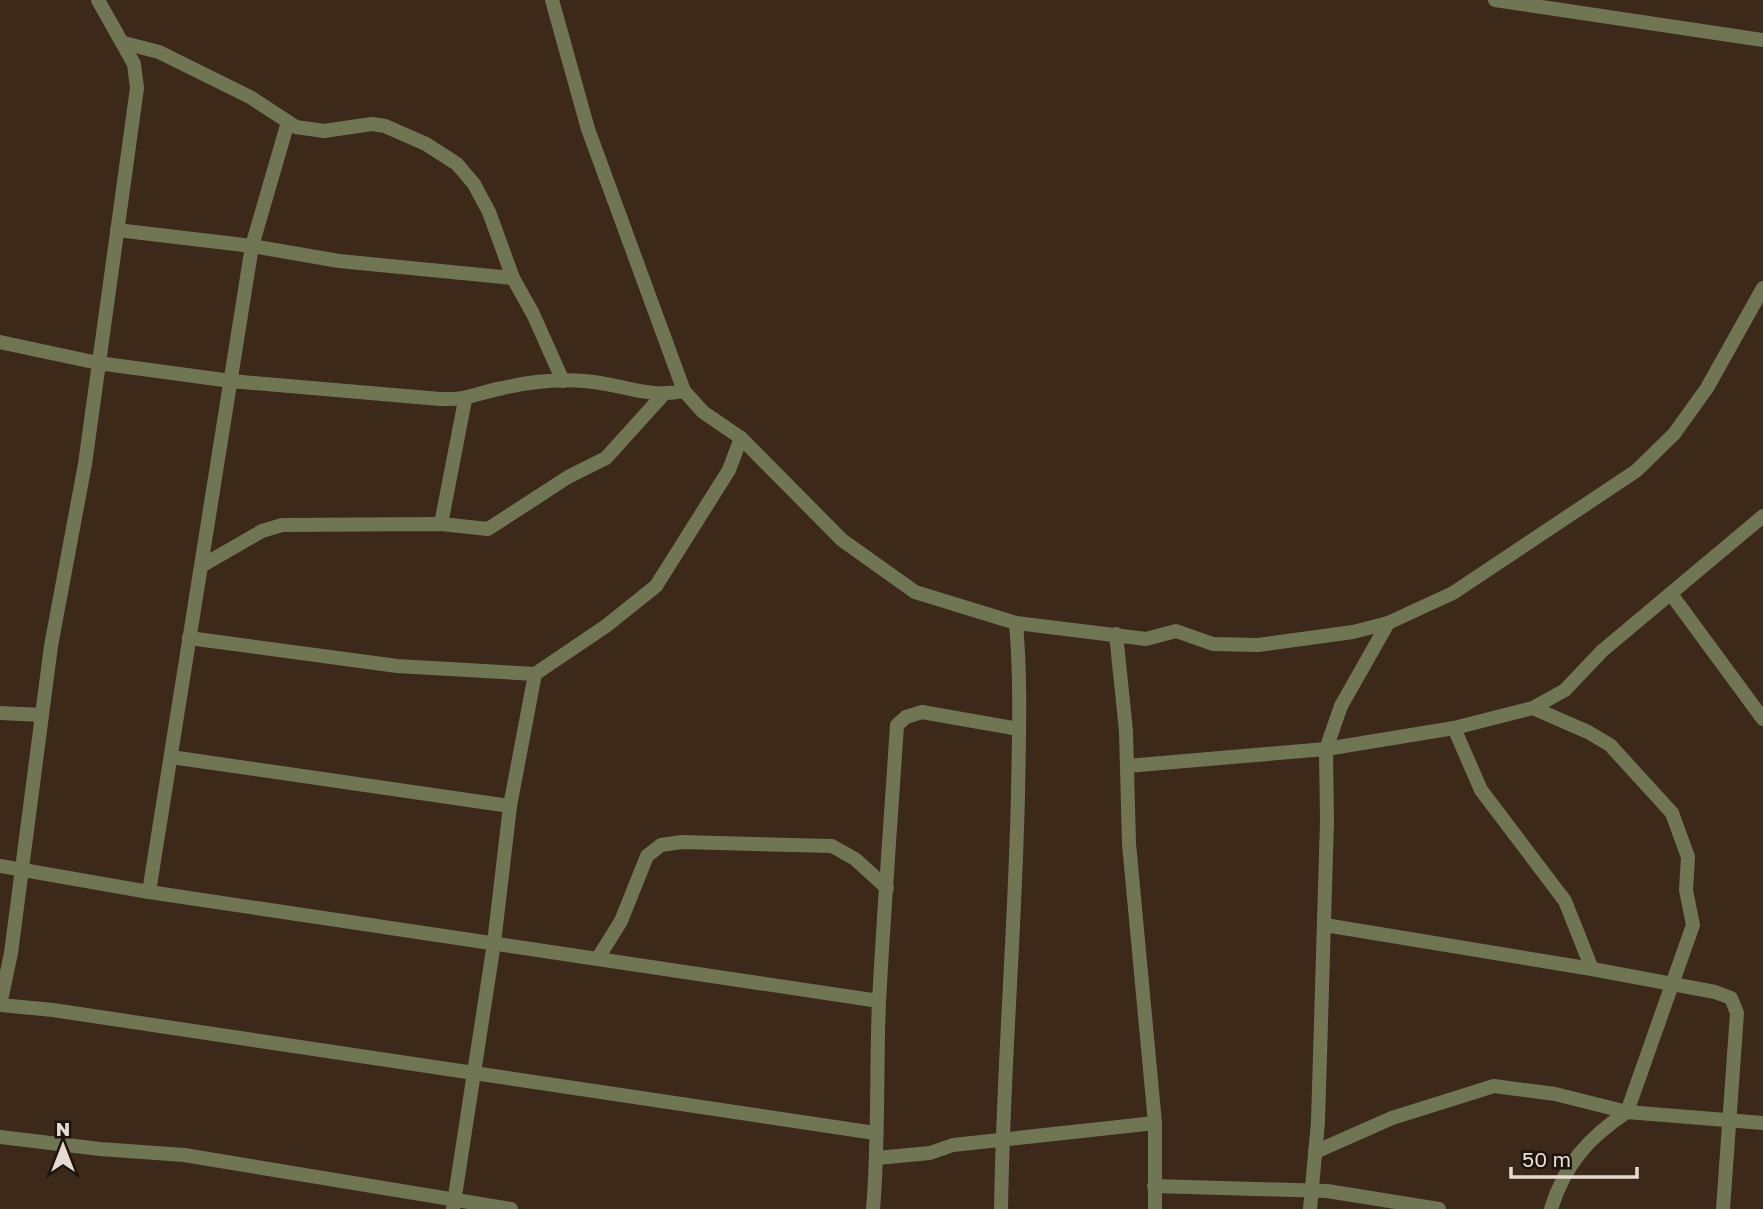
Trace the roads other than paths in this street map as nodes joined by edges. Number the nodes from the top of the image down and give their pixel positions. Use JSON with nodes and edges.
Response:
{"nodes":[{"id":1,"x":98,"y":0,"type":"edge"},
{"id":2,"x":552,"y":0,"type":"edge"},
{"id":3,"x":1494,"y":0,"type":"edge"},
{"id":4,"x":1763,"y":40,"type":"edge"},
{"id":5,"x":124,"y":43,"type":"junction"},
{"id":6,"x":288,"y":122,"type":"junction"},
{"id":7,"x":117,"y":230,"type":"junction"},
{"id":8,"x":251,"y":246,"type":"junction"},
{"id":9,"x":513,"y":278,"type":"junction"},
{"id":10,"x":1763,"y":288,"type":"edge"},
{"id":11,"x":0,"y":342,"type":"edge"},
{"id":12,"x":98,"y":363,"type":"junction"},
{"id":13,"x":231,"y":381,"type":"junction"},
{"id":14,"x":563,"y":381,"type":"junction"},
{"id":15,"x":684,"y":391,"type":"junction"},
{"id":16,"x":662,"y":396,"type":"junction"},
{"id":17,"x":465,"y":400,"type":"junction"},
{"id":18,"x":741,"y":438,"type":"junction"},
{"id":19,"x":1763,"y":516,"type":"edge"},
{"id":20,"x":441,"y":524,"type":"junction"},
{"id":21,"x":203,"y":565,"type":"junction"},
{"id":22,"x":1671,"y":594,"type":"junction"},
{"id":23,"x":1016,"y":623,"type":"junction"},
{"id":24,"x":1388,"y":623,"type":"junction"},
{"id":25,"x":1116,"y":634,"type":"junction"},
{"id":26,"x":189,"y":638,"type":"junction"},
{"id":27,"x":535,"y":674,"type":"junction"},
{"id":28,"x":1533,"y":708,"type":"junction"},
{"id":29,"x":0,"y":713,"type":"edge"},
{"id":30,"x":42,"y":715,"type":"junction"},
{"id":31,"x":1763,"y":719,"type":"edge"},
{"id":32,"x":1454,"y":728,"type":"junction"},
{"id":33,"x":1019,"y":729,"type":"junction"},
{"id":34,"x":1326,"y":749,"type":"junction"},
{"id":35,"x":171,"y":757,"type":"junction"},
{"id":36,"x":1127,"y":766,"type":"junction"},
{"id":37,"x":510,"y":806,"type":"junction"},
{"id":38,"x":0,"y":866,"type":"edge"},
{"id":39,"x":21,"y":869,"type":"junction"},
{"id":40,"x":887,"y":887,"type":"junction"},
{"id":41,"x":149,"y":892,"type":"junction"},
{"id":42,"x":1325,"y":925,"type":"junction"},
{"id":43,"x":494,"y":943,"type":"junction"},
{"id":44,"x":598,"y":958,"type":"junction"},
{"id":45,"x":1592,"y":970,"type":"junction"},
{"id":46,"x":1670,"y":985,"type":"junction"},
{"id":47,"x":879,"y":1001,"type":"junction"},
{"id":48,"x":0,"y":1005,"type":"edge"},
{"id":49,"x":475,"y":1074,"type":"junction"},
{"id":50,"x":1627,"y":1112,"type":"junction"},
{"id":51,"x":1730,"y":1119,"type":"junction"},
{"id":52,"x":1763,"y":1123,"type":"edge"},
{"id":53,"x":1155,"y":1124,"type":"junction"},
{"id":54,"x":875,"y":1133,"type":"junction"},
{"id":55,"x":0,"y":1137,"type":"edge"},
{"id":56,"x":1001,"y":1141,"type":"junction"},
{"id":57,"x":1315,"y":1152,"type":"junction"},
{"id":58,"x":877,"y":1158,"type":"junction"},
{"id":59,"x":1154,"y":1186,"type":"junction"},
{"id":60,"x":1310,"y":1191,"type":"junction"},
{"id":61,"x":453,"y":1204,"type":"edge"},
{"id":62,"x":511,"y":1209,"type":"edge"},
{"id":63,"x":873,"y":1209,"type":"edge"},
{"id":64,"x":1000,"y":1209,"type":"edge"},
{"id":65,"x":1155,"y":1209,"type":"edge"},
{"id":66,"x":1310,"y":1209,"type":"edge"},
{"id":67,"x":1439,"y":1209,"type":"edge"},
{"id":68,"x":1551,"y":1209,"type":"edge"},
{"id":69,"x":1723,"y":1209,"type":"edge"}],
"edges":[{"from":1,"to":5,"type":"street"},
{"from":2,"to":15,"type":"street"},
{"from":3,"to":4,"type":"street"},
{"from":5,"to":6,"type":"street"},
{"from":5,"to":7,"type":"street"},
{"from":6,"to":8,"type":"street"},
{"from":6,"to":9,"type":"street"},
{"from":7,"to":8,"type":"street"},
{"from":7,"to":12,"type":"street"},
{"from":8,"to":9,"type":"street"},
{"from":8,"to":13,"type":"street"},
{"from":9,"to":14,"type":"street"},
{"from":10,"to":24,"type":"street"},
{"from":11,"to":12,"type":"street"},
{"from":12,"to":13,"type":"street"},
{"from":12,"to":30,"type":"street"},
{"from":13,"to":17,"type":"street"},
{"from":13,"to":21,"type":"street"},
{"from":14,"to":16,"type":"street"},
{"from":14,"to":17,"type":"street"},
{"from":15,"to":16,"type":"street"},
{"from":15,"to":18,"type":"street"},
{"from":16,"to":20,"type":"street"},
{"from":17,"to":20,"type":"street"},
{"from":18,"to":23,"type":"street"},
{"from":18,"to":27,"type":"street"},
{"from":19,"to":22,"type":"street"},
{"from":20,"to":21,"type":"street"},
{"from":21,"to":26,"type":"street"},
{"from":22,"to":28,"type":"street"},
{"from":22,"to":31,"type":"street"},
{"from":23,"to":25,"type":"street"},
{"from":23,"to":33,"type":"street"},
{"from":24,"to":25,"type":"street"},
{"from":24,"to":34,"type":"street"},
{"from":25,"to":36,"type":"street"},
{"from":26,"to":27,"type":"street"},
{"from":26,"to":35,"type":"street"},
{"from":27,"to":37,"type":"street"},
{"from":28,"to":32,"type":"street"},
{"from":28,"to":46,"type":"street"},
{"from":29,"to":30,"type":"street"},
{"from":30,"to":39,"type":"street"},
{"from":32,"to":34,"type":"street"},
{"from":32,"to":45,"type":"street"},
{"from":33,"to":40,"type":"street"},
{"from":33,"to":56,"type":"street"},
{"from":34,"to":36,"type":"street"},
{"from":34,"to":42,"type":"street"},
{"from":35,"to":37,"type":"street"},
{"from":35,"to":41,"type":"street"},
{"from":36,"to":53,"type":"street"},
{"from":37,"to":43,"type":"street"},
{"from":38,"to":39,"type":"street"},
{"from":39,"to":41,"type":"street"},
{"from":39,"to":48,"type":"street"},
{"from":40,"to":44,"type":"street"},
{"from":40,"to":47,"type":"street"},
{"from":41,"to":43,"type":"street"},
{"from":42,"to":45,"type":"street"},
{"from":42,"to":57,"type":"street"},
{"from":43,"to":44,"type":"street"},
{"from":43,"to":49,"type":"street"},
{"from":44,"to":47,"type":"street"},
{"from":45,"to":46,"type":"street"},
{"from":46,"to":50,"type":"street"},
{"from":46,"to":51,"type":"street"},
{"from":47,"to":54,"type":"street"},
{"from":48,"to":49,"type":"street"},
{"from":49,"to":54,"type":"street"},
{"from":49,"to":61,"type":"street"},
{"from":50,"to":51,"type":"street"},
{"from":50,"to":57,"type":"street"},
{"from":50,"to":68,"type":"street"},
{"from":51,"to":52,"type":"street"},
{"from":51,"to":69,"type":"street"},
{"from":53,"to":56,"type":"street"},
{"from":53,"to":59,"type":"street"},
{"from":54,"to":58,"type":"street"},
{"from":55,"to":61,"type":"street"},
{"from":56,"to":58,"type":"street"},
{"from":56,"to":64,"type":"street"},
{"from":57,"to":60,"type":"street"},
{"from":58,"to":63,"type":"street"},
{"from":59,"to":60,"type":"street"},
{"from":59,"to":65,"type":"street"},
{"from":60,"to":66,"type":"street"},
{"from":60,"to":67,"type":"street"},
{"from":61,"to":62,"type":"street"}]}
